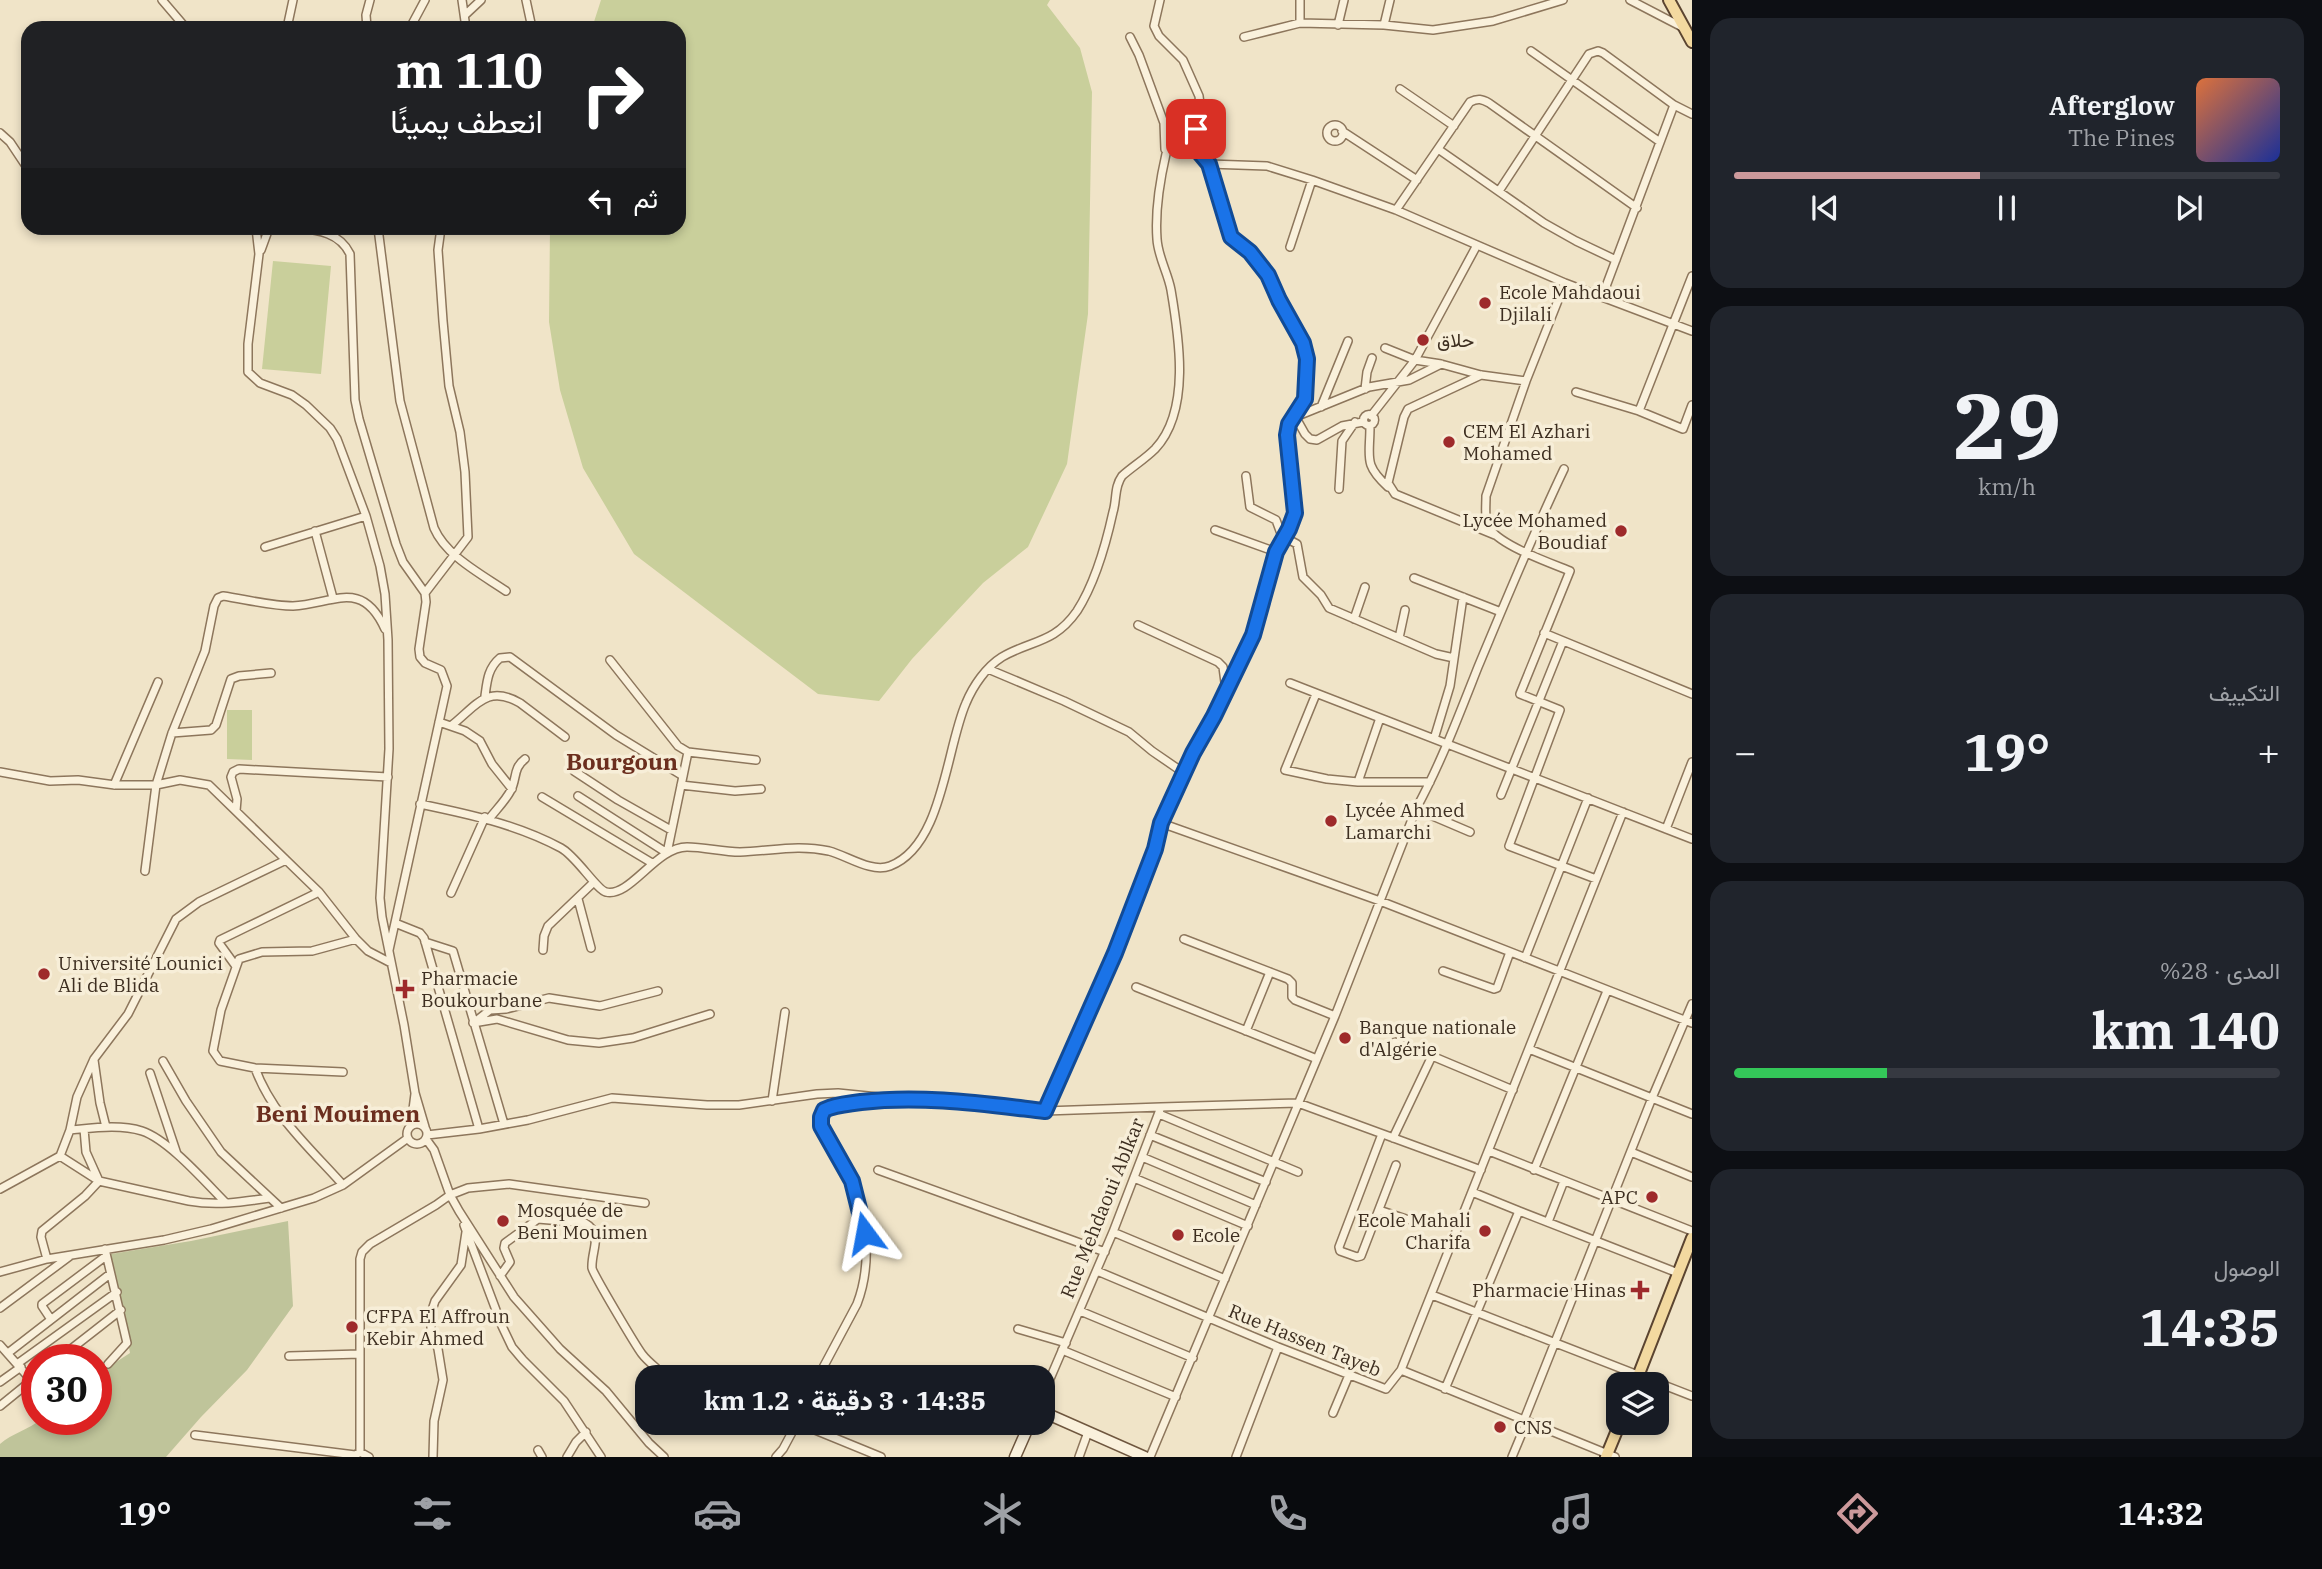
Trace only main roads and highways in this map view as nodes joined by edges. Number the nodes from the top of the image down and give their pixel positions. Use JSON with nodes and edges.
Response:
{"nodes":[{"id":1,"x":1669,"y":0,"type":"edge"},
{"id":2,"x":1692,"y":42,"type":"edge"},
{"id":3,"x":1692,"y":1238,"type":"edge"},
{"id":4,"x":1689,"y":1256,"type":"edge"},
{"id":5,"x":1640,"y":1372,"type":"edge"},
{"id":6,"x":1616,"y":1435,"type":"edge"},
{"id":7,"x":1609,"y":1456,"type":"edge"}],
"edges":[{"from":1,"to":2,"type":"main road"},
{"from":3,"to":4,"type":"main road"},
{"from":4,"to":5,"type":"main road"},
{"from":6,"to":7,"type":"main road"}]}
